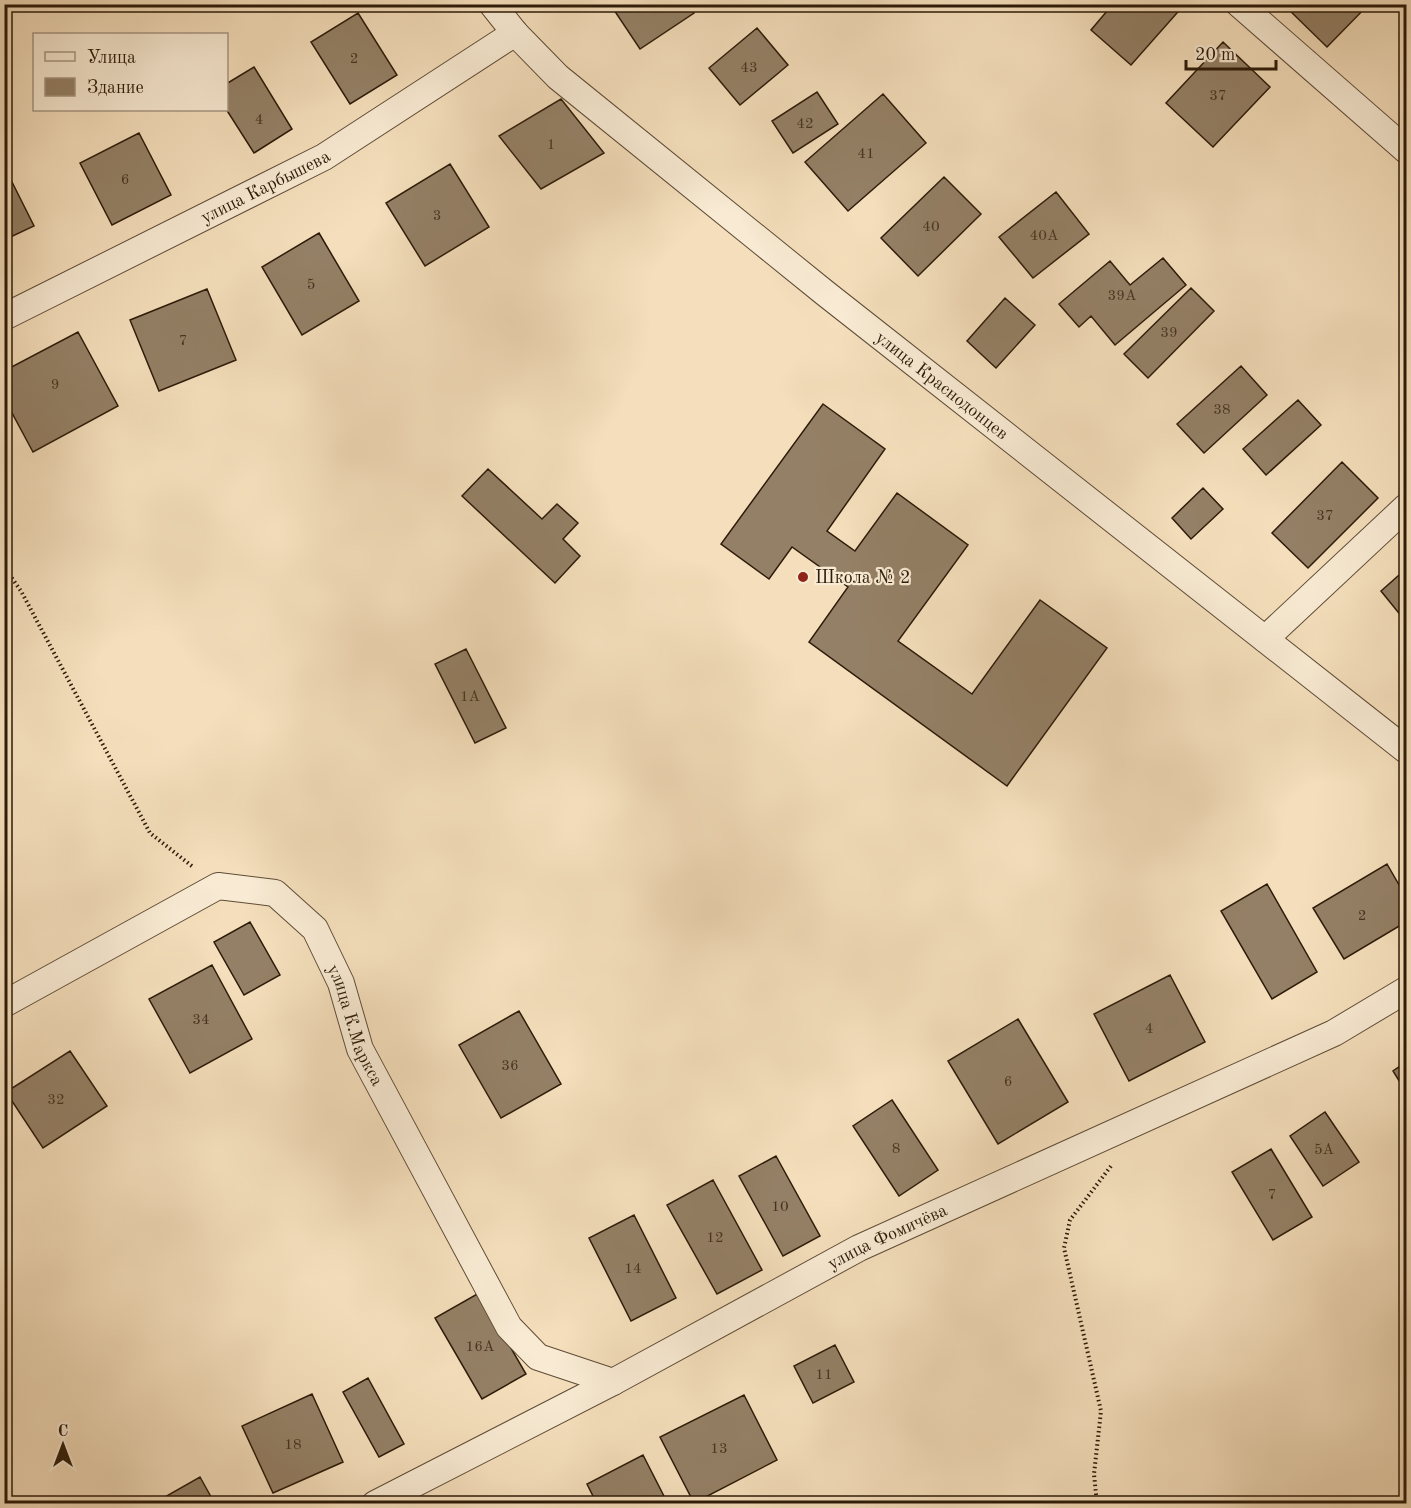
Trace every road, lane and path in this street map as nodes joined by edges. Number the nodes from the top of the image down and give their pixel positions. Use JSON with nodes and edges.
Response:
{"nodes":[{"id":1,"x":492,"y":4,"type":"edge"},
{"id":2,"x":1239,"y":4,"type":"edge"},
{"id":3,"x":515,"y":33,"type":"junction"},
{"id":4,"x":1407,"y":150,"type":"edge"},
{"id":5,"x":4,"y":317,"type":"edge"},
{"id":6,"x":1407,"y":507,"type":"edge"},
{"id":7,"x":4,"y":567,"type":"edge"},
{"id":8,"x":1264,"y":639,"type":"junction"},
{"id":9,"x":1407,"y":750,"type":"edge"},
{"id":10,"x":218,"y":886,"type":"junction"},
{"id":11,"x":1407,"y":990,"type":"edge"},
{"id":12,"x":4,"y":1004,"type":"edge"},
{"id":13,"x":1113,"y":1164,"type":"dead end"},
{"id":14,"x":613,"y":1382,"type":"junction"},
{"id":15,"x":375,"y":1503,"type":"edge"},
{"id":16,"x":1097,"y":1503,"type":"edge"}],
"edges":[{"from":1,"to":3,"type":"street","name":"улица Краснодонцев"},
{"from":2,"to":4,"type":"street"},
{"from":3,"to":5,"type":"street","name":"улица Карбышева"},
{"from":3,"to":8,"type":"street","name":"улица Краснодонцев"},
{"from":6,"to":8,"type":"street"},
{"from":7,"to":10,"type":"path"},
{"from":8,"to":9,"type":"street","name":"улица Краснодонцев"},
{"from":10,"to":12,"type":"street"},
{"from":10,"to":14,"type":"street","name":"улица К.Маркса"},
{"from":11,"to":14,"type":"street","name":"улица Фомичёва"},
{"from":13,"to":16,"type":"path"},
{"from":14,"to":15,"type":"street","name":"улица Фомичёва"}]}
